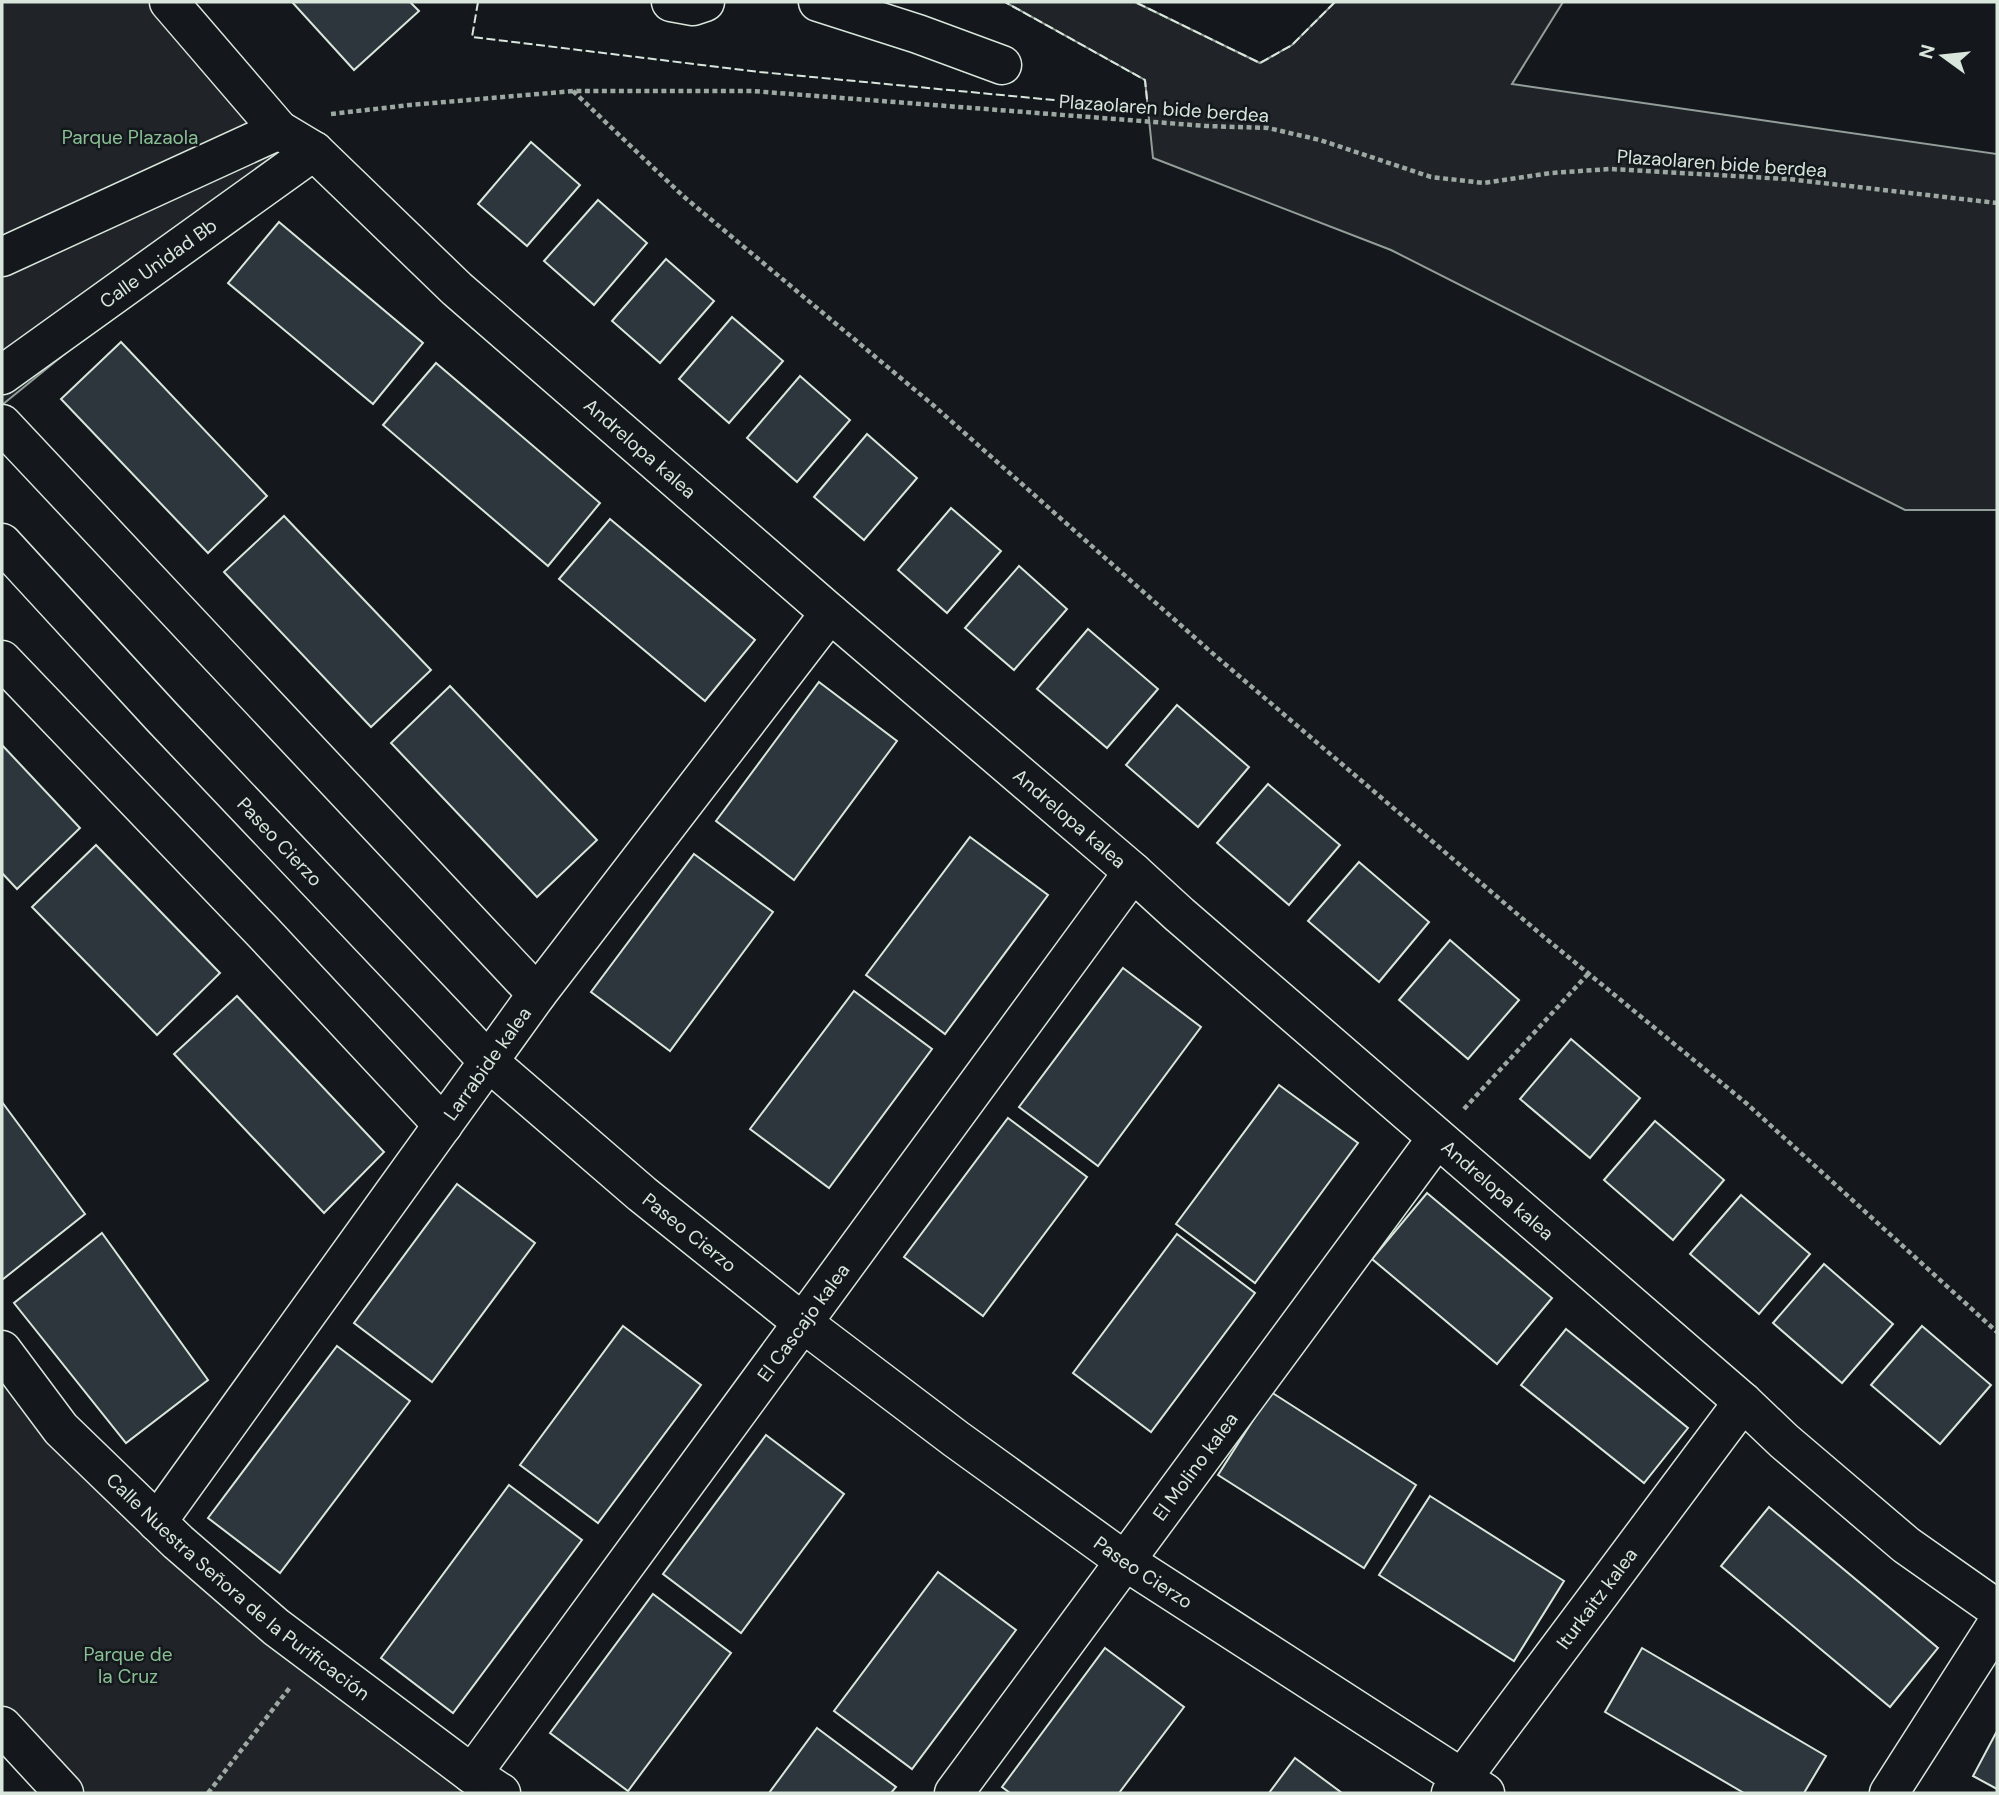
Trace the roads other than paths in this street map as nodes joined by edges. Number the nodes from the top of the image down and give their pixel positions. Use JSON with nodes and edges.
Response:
{"nodes":[{"id":1,"x":169,"y":2,"type":"edge"},
{"id":2,"x":671,"y":2,"type":"edge"},
{"id":3,"x":705,"y":2,"type":"edge"},
{"id":4,"x":818,"y":2,"type":"edge"},
{"id":5,"x":1002,"y":65,"type":"dead end"},
{"id":6,"x":279,"y":130,"type":"junction"},
{"id":7,"x":314,"y":151,"type":"junction"},
{"id":8,"x":2,"y":257,"type":"edge"},
{"id":9,"x":2,"y":375,"type":"edge"},
{"id":10,"x":2,"y":424,"type":"edge"},
{"id":11,"x":2,"y":543,"type":"edge"},
{"id":12,"x":830,"y":613,"type":"junction"},
{"id":13,"x":2,"y":660,"type":"edge"},
{"id":14,"x":1133,"y":872,"type":"junction"},
{"id":15,"x":537,"y":994,"type":"junction"},
{"id":16,"x":489,"y":1062,"type":"junction"},
{"id":17,"x":443,"y":1125,"type":"junction"},
{"id":18,"x":1437,"y":1138,"type":"junction"},
{"id":19,"x":803,"y":1323,"type":"junction"},
{"id":20,"x":2,"y":1350,"type":"edge"},
{"id":21,"x":1743,"y":1402,"type":"junction"},
{"id":22,"x":157,"y":1521,"type":"junction"},
{"id":23,"x":1125,"y":1561,"type":"junction"},
{"id":24,"x":1997,"y":1609,"type":"edge"},
{"id":25,"x":1997,"y":1624,"type":"edge"},
{"id":26,"x":2,"y":1726,"type":"edge"},
{"id":27,"x":487,"y":1784,"type":"edge"},
{"id":28,"x":1466,"y":1789,"type":"edge"},
{"id":29,"x":64,"y":1793,"type":"edge"},
{"id":30,"x":954,"y":1793,"type":"edge"},
{"id":31,"x":1889,"y":1793,"type":"edge"}],
"edges":[{"from":1,"to":6,"type":"street","name":"Andrelopa kalea"},
{"from":2,"to":3,"type":"street"},
{"from":4,"to":5,"type":"street"},
{"from":6,"to":7,"type":"street","name":"Andrelopa kalea"},
{"from":6,"to":8,"type":"street"},
{"from":7,"to":9,"type":"street","name":"Calle Unidad Bb"},
{"from":7,"to":12,"type":"street","name":"Andrelopa kalea"},
{"from":10,"to":15,"type":"street"},
{"from":11,"to":16,"type":"street","name":"Paseo Cierzo"},
{"from":12,"to":14,"type":"street","name":"Andrelopa kalea"},
{"from":12,"to":15,"type":"street","name":"Larrabide kalea"},
{"from":13,"to":17,"type":"street"},
{"from":14,"to":18,"type":"street","name":"Andrelopa kalea"},
{"from":14,"to":19,"type":"street","name":"El Cascajo kalea"},
{"from":15,"to":16,"type":"street","name":"Larrabide kalea"},
{"from":16,"to":17,"type":"street","name":"Larrabide kalea"},
{"from":16,"to":19,"type":"street","name":"Paseo Cierzo"},
{"from":17,"to":22,"type":"street","name":"Larrabide kalea"},
{"from":18,"to":21,"type":"street","name":"Andrelopa kalea"},
{"from":18,"to":23,"type":"street","name":"El Molino kalea"},
{"from":19,"to":23,"type":"street","name":"Paseo Cierzo"},
{"from":19,"to":27,"type":"street","name":"El Cascajo kalea"},
{"from":20,"to":22,"type":"street","name":"Calle Nuestra Señora de la Purificación"},
{"from":21,"to":24,"type":"street","name":"Andrelopa kalea"},
{"from":21,"to":28,"type":"street","name":"Iturkaitz kalea"},
{"from":22,"to":27,"type":"street","name":"Calle Nuestra Señora de la Purificación"},
{"from":23,"to":28,"type":"street","name":"Paseo Cierzo"},
{"from":23,"to":30,"type":"street","name":"El Molino kalea"},
{"from":25,"to":31,"type":"street"},
{"from":26,"to":29,"type":"street"}]}
